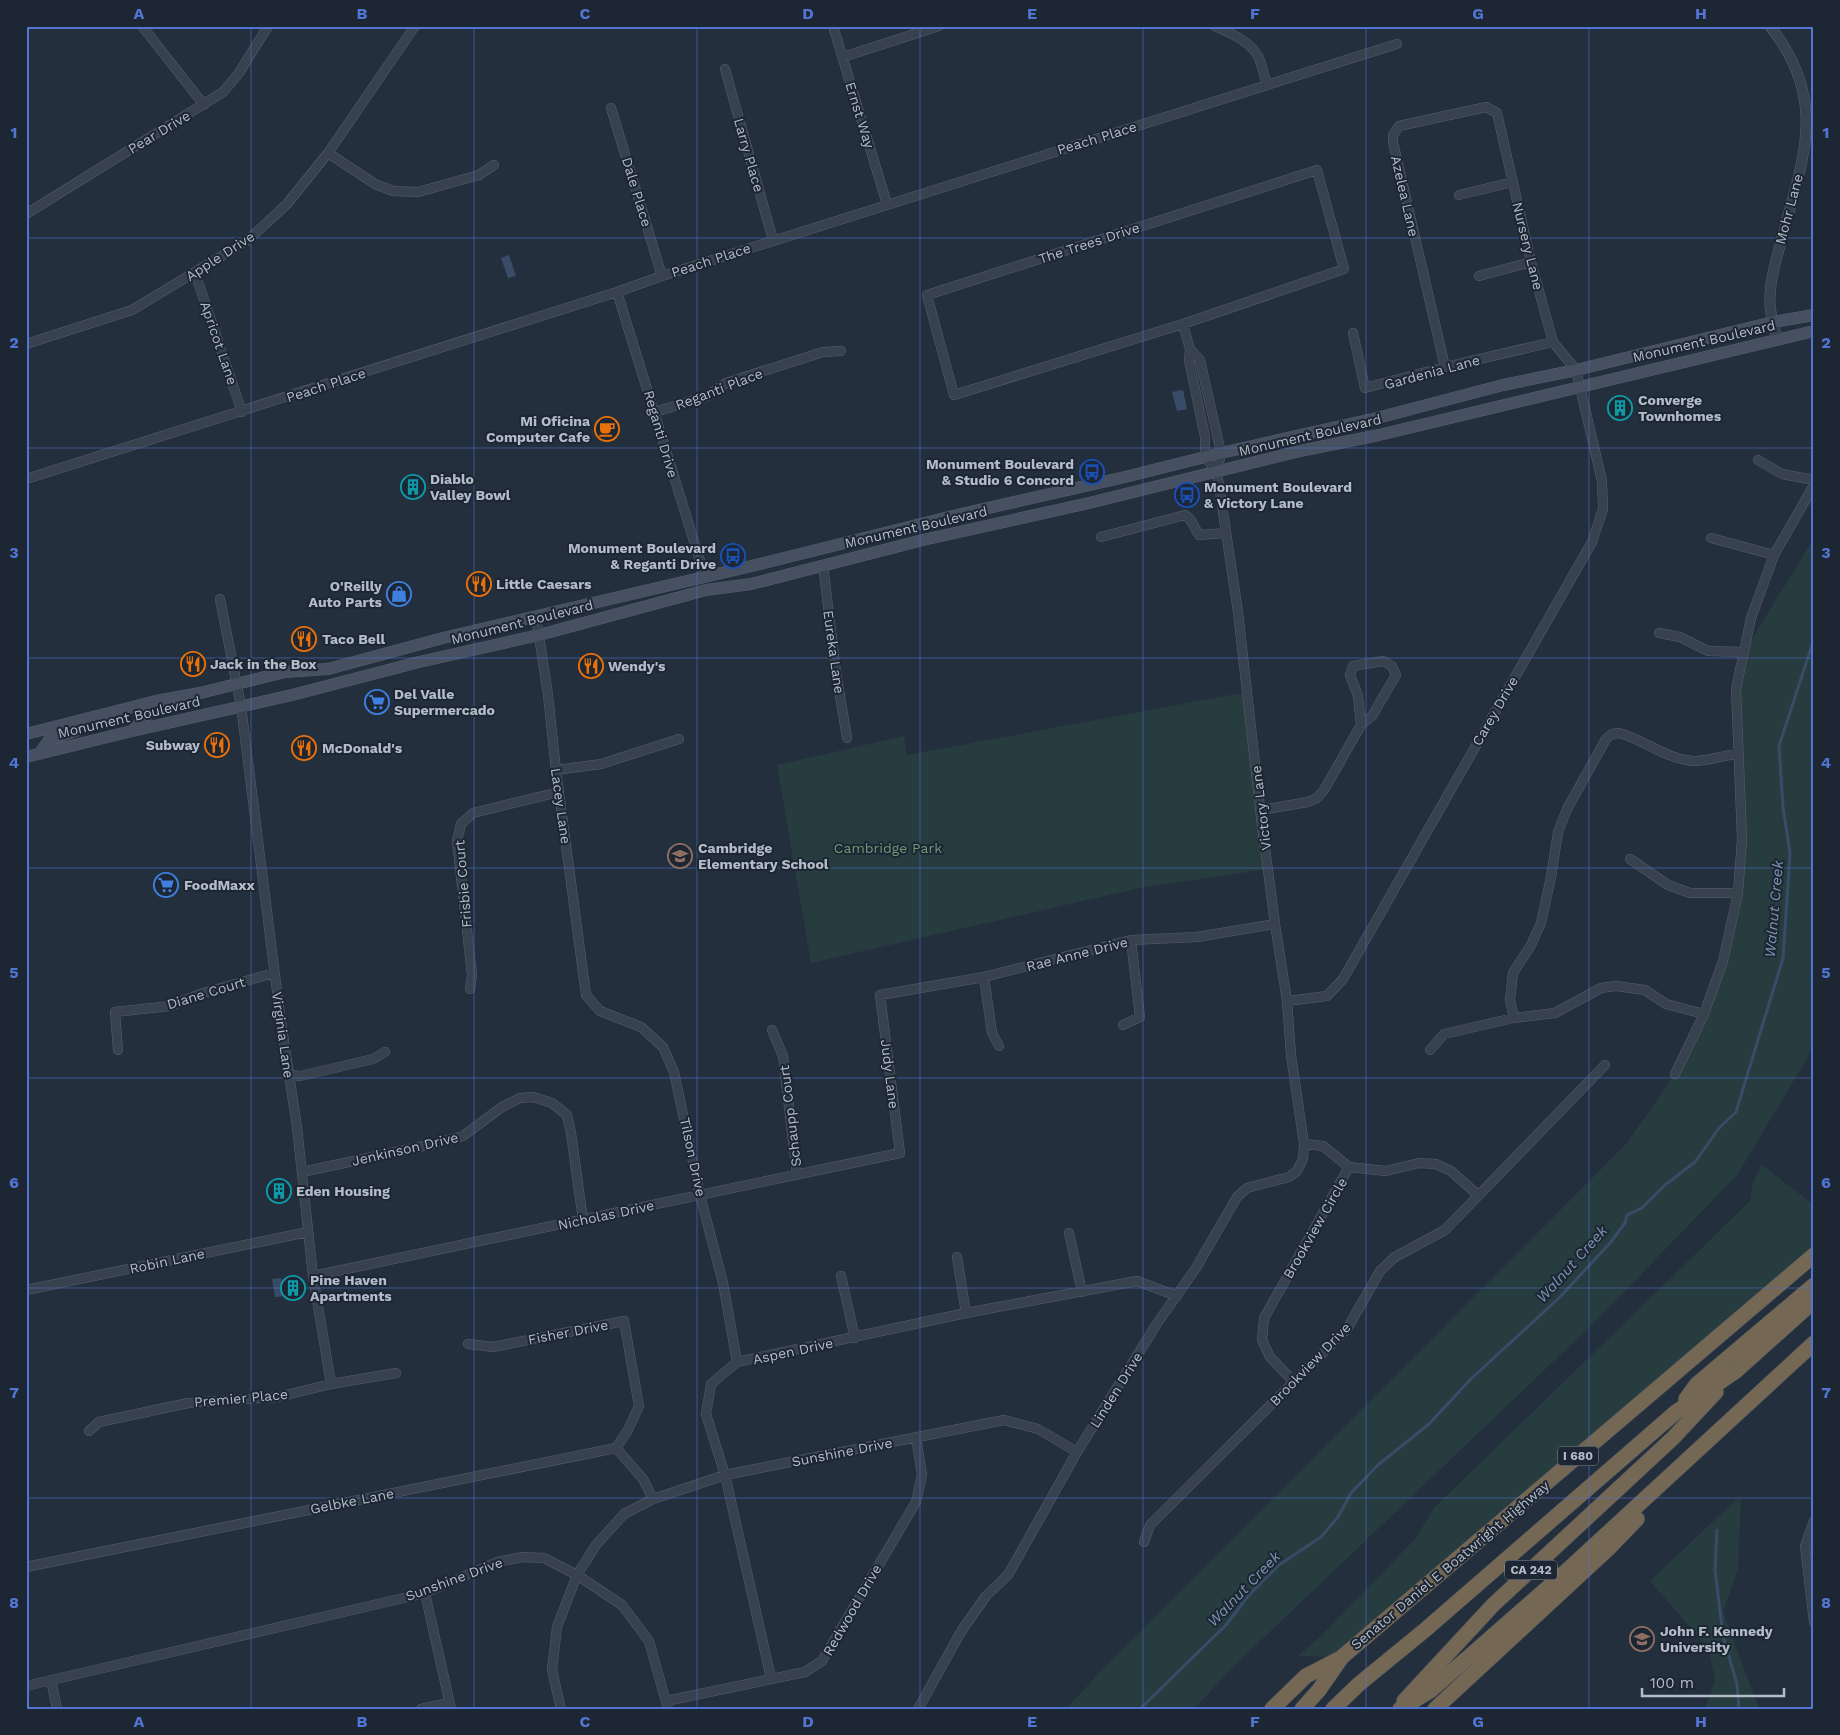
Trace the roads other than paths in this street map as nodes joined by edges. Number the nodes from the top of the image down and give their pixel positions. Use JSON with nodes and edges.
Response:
{"nodes":[{"id":1,"x":142,"y":26,"type":"edge"},
{"id":2,"x":268,"y":26,"type":"edge"},
{"id":3,"x":401,"y":26,"type":"edge"},
{"id":4,"x":833,"y":26,"type":"edge"},
{"id":5,"x":939,"y":26,"type":"edge"},
{"id":6,"x":1215,"y":26,"type":"edge"},
{"id":7,"x":1770,"y":26,"type":"edge"},
{"id":8,"x":413,"y":30,"type":"edge"},
{"id":9,"x":1397,"y":44,"type":"dead end"},
{"id":10,"x":843,"y":57,"type":"junction"},
{"id":11,"x":725,"y":69,"type":"dead end"},
{"id":12,"x":1267,"y":84,"type":"junction"},
{"id":13,"x":204,"y":105,"type":"junction"},
{"id":14,"x":611,"y":108,"type":"dead end"},
{"id":15,"x":1497,"y":113,"type":"joint"},
{"id":16,"x":328,"y":153,"type":"junction"},
{"id":17,"x":494,"y":165,"type":"dead end"},
{"id":18,"x":1513,"y":182,"type":"junction"},
{"id":19,"x":1460,"y":194,"type":"dead end"},
{"id":20,"x":887,"y":204,"type":"junction"},
{"id":21,"x":26,"y":214,"type":"edge"},
{"id":22,"x":773,"y":240,"type":"junction"},
{"id":23,"x":1531,"y":262,"type":"junction"},
{"id":24,"x":195,"y":273,"type":"junction"},
{"id":25,"x":662,"y":276,"type":"junction"},
{"id":26,"x":1479,"y":276,"type":"dead end"},
{"id":27,"x":617,"y":292,"type":"junction"},
{"id":28,"x":1814,"y":315,"type":"edge"},
{"id":29,"x":1772,"y":322,"type":"junction"},
{"id":30,"x":1183,"y":324,"type":"junction"},
{"id":31,"x":1814,"y":331,"type":"edge"},
{"id":32,"x":1353,"y":333,"type":"dead end"},
{"id":33,"x":1777,"y":339,"type":"junction"},
{"id":34,"x":1553,"y":342,"type":"junction"},
{"id":35,"x":26,"y":344,"type":"edge"},
{"id":36,"x":1190,"y":350,"type":"junction"},
{"id":37,"x":841,"y":351,"type":"dead end"},
{"id":38,"x":1445,"y":367,"type":"junction"},
{"id":39,"x":1576,"y":370,"type":"junction"},
{"id":40,"x":1579,"y":386,"type":"junction"},
{"id":41,"x":242,"y":412,"type":"junction"},
{"id":42,"x":656,"y":412,"type":"junction"},
{"id":43,"x":1221,"y":452,"type":"junction"},
{"id":44,"x":1205,"y":458,"type":"junction"},
{"id":45,"x":1758,"y":460,"type":"dead end"},
{"id":46,"x":1216,"y":472,"type":"junction"},
{"id":47,"x":26,"y":479,"type":"edge"},
{"id":48,"x":1814,"y":480,"type":"edge"},
{"id":49,"x":1814,"y":485,"type":"edge"},
{"id":50,"x":1226,"y":533,"type":"junction"},
{"id":51,"x":1101,"y":537,"type":"dead end"},
{"id":52,"x":1712,"y":538,"type":"dead end"},
{"id":53,"x":1774,"y":555,"type":"junction"},
{"id":54,"x":823,"y":565,"type":"junction"},
{"id":55,"x":705,"y":577,"type":"junction"},
{"id":56,"x":220,"y":599,"type":"dead end"},
{"id":57,"x":536,"y":617,"type":"junction"},
{"id":58,"x":1659,"y":633,"type":"dead end"},
{"id":59,"x":540,"y":635,"type":"junction"},
{"id":60,"x":1744,"y":652,"type":"junction"},
{"id":61,"x":237,"y":685,"type":"junction"},
{"id":62,"x":156,"y":701,"type":"junction"},
{"id":63,"x":241,"y":706,"type":"junction"},
{"id":64,"x":102,"y":715,"type":"junction"},
{"id":65,"x":1360,"y":725,"type":"junction"},
{"id":66,"x":132,"y":731,"type":"junction"},
{"id":67,"x":26,"y":734,"type":"edge"},
{"id":68,"x":847,"y":738,"type":"dead end"},
{"id":69,"x":679,"y":739,"type":"dead end"},
{"id":70,"x":39,"y":754,"type":"junction"},
{"id":71,"x":1738,"y":754,"type":"junction"},
{"id":72,"x":26,"y":757,"type":"edge"},
{"id":73,"x":556,"y":770,"type":"junction"},
{"id":74,"x":560,"y":792,"type":"junction"},
{"id":75,"x":1261,"y":810,"type":"junction"},
{"id":76,"x":1630,"y":859,"type":"dead end"},
{"id":77,"x":1738,"y":893,"type":"junction"},
{"id":78,"x":1274,"y":924,"type":"junction"},
{"id":79,"x":1131,"y":940,"type":"junction"},
{"id":80,"x":274,"y":973,"type":"junction"},
{"id":81,"x":984,"y":977,"type":"junction"},
{"id":82,"x":470,"y":988,"type":"dead end"},
{"id":83,"x":586,"y":995,"type":"joint"},
{"id":84,"x":880,"y":995,"type":"joint"},
{"id":85,"x":1287,"y":1001,"type":"junction"},
{"id":86,"x":1704,"y":1014,"type":"junction"},
{"id":87,"x":1514,"y":1018,"type":"junction"},
{"id":88,"x":1123,"y":1025,"type":"dead end"},
{"id":89,"x":772,"y":1030,"type":"dead end"},
{"id":90,"x":998,"y":1046,"type":"dead end"},
{"id":91,"x":118,"y":1050,"type":"dead end"},
{"id":92,"x":1430,"y":1050,"type":"dead end"},
{"id":93,"x":385,"y":1052,"type":"dead end"},
{"id":94,"x":1605,"y":1066,"type":"dead end"},
{"id":95,"x":1674,"y":1074,"type":"dead end"},
{"id":96,"x":288,"y":1075,"type":"junction"},
{"id":97,"x":1304,"y":1144,"type":"junction"},
{"id":98,"x":900,"y":1153,"type":"joint"},
{"id":99,"x":1349,"y":1167,"type":"junction"},
{"id":100,"x":302,"y":1172,"type":"junction"},
{"id":101,"x":797,"y":1175,"type":"junction"},
{"id":102,"x":700,"y":1195,"type":"junction"},
{"id":103,"x":1478,"y":1195,"type":"junction"},
{"id":104,"x":583,"y":1220,"type":"junction"},
{"id":105,"x":308,"y":1232,"type":"junction"},
{"id":106,"x":1069,"y":1233,"type":"dead end"},
{"id":107,"x":1814,"y":1255,"type":"edge"},
{"id":108,"x":957,"y":1256,"type":"dead end"},
{"id":109,"x":313,"y":1276,"type":"junction"},
{"id":110,"x":841,"y":1276,"type":"dead end"},
{"id":111,"x":1814,"y":1285,"type":"edge"},
{"id":112,"x":26,"y":1290,"type":"edge"},
{"id":113,"x":1082,"y":1292,"type":"junction"},
{"id":114,"x":1177,"y":1296,"type":"junction"},
{"id":115,"x":1814,"y":1301,"type":"edge"},
{"id":116,"x":966,"y":1313,"type":"junction"},
{"id":117,"x":855,"y":1338,"type":"junction"},
{"id":118,"x":1814,"y":1343,"type":"edge"},
{"id":119,"x":468,"y":1344,"type":"dead end"},
{"id":120,"x":738,"y":1362,"type":"junction"},
{"id":121,"x":1736,"y":1371,"type":"junction"},
{"id":122,"x":396,"y":1372,"type":"dead end"},
{"id":123,"x":1294,"y":1382,"type":"junction"},
{"id":124,"x":331,"y":1384,"type":"junction"},
{"id":125,"x":1676,"y":1412,"type":"junction"},
{"id":126,"x":88,"y":1431,"type":"dead end"},
{"id":127,"x":916,"y":1437,"type":"junction"},
{"id":128,"x":1707,"y":1442,"type":"junction"},
{"id":129,"x":616,"y":1448,"type":"junction"},
{"id":130,"x":1078,"y":1452,"type":"junction"},
{"id":131,"x":725,"y":1475,"type":"junction"},
{"id":132,"x":653,"y":1498,"type":"junction"},
{"id":133,"x":1814,"y":1521,"type":"edge"},
{"id":134,"x":1144,"y":1542,"type":"dead end"},
{"id":135,"x":26,"y":1567,"type":"edge"},
{"id":136,"x":577,"y":1575,"type":"junction"},
{"id":137,"x":425,"y":1593,"type":"junction"},
{"id":138,"x":1814,"y":1622,"type":"edge"},
{"id":139,"x":1342,"y":1657,"type":"junction"},
{"id":140,"x":771,"y":1678,"type":"junction"},
{"id":141,"x":51,"y":1680,"type":"junction"},
{"id":142,"x":26,"y":1686,"type":"edge"},
{"id":143,"x":667,"y":1705,"type":"edge"},
{"id":144,"x":450,"y":1706,"type":"edge"},
{"id":145,"x":57,"y":1709,"type":"edge"},
{"id":146,"x":421,"y":1709,"type":"edge"},
{"id":147,"x":561,"y":1709,"type":"edge"},
{"id":148,"x":918,"y":1709,"type":"edge"},
{"id":149,"x":1272,"y":1709,"type":"edge"},
{"id":150,"x":1302,"y":1709,"type":"edge"},
{"id":151,"x":1333,"y":1709,"type":"edge"},
{"id":152,"x":1398,"y":1709,"type":"edge"},
{"id":153,"x":1435,"y":1709,"type":"edge"}],
"edges":[{"from":1,"to":13,"type":"street"},
{"from":2,"to":13,"type":"street","name":"Pear Drive"},
{"from":3,"to":8,"type":"street"},
{"from":4,"to":10,"type":"street","name":"Ernst Way"},
{"from":5,"to":10,"type":"street"},
{"from":6,"to":12,"type":"street"},
{"from":7,"to":29,"type":"street","name":"Mohr Lane"},
{"from":8,"to":16,"type":"street","name":"Apple Drive"},
{"from":9,"to":12,"type":"street","name":"Peach Place"},
{"from":10,"to":20,"type":"street","name":"Ernst Way"},
{"from":11,"to":22,"type":"street","name":"Larry Place"},
{"from":12,"to":20,"type":"street","name":"Peach Place"},
{"from":13,"to":21,"type":"street","name":"Pear Drive"},
{"from":14,"to":25,"type":"street","name":"Dale Place"},
{"from":15,"to":18,"type":"street","name":"Nursery Lane"},
{"from":15,"to":38,"type":"street","name":"Azelea Lane"},
{"from":16,"to":17,"type":"street"},
{"from":16,"to":24,"type":"street","name":"Apple Drive"},
{"from":18,"to":19,"type":"street"},
{"from":18,"to":23,"type":"street","name":"Nursery Lane"},
{"from":20,"to":22,"type":"street","name":"Peach Place"},
{"from":22,"to":25,"type":"street","name":"Peach Place"},
{"from":23,"to":26,"type":"street"},
{"from":23,"to":34,"type":"street","name":"Nursery Lane"},
{"from":24,"to":35,"type":"street","name":"Apple Drive"},
{"from":24,"to":41,"type":"street","name":"Apricot Lane"},
{"from":25,"to":27,"type":"street","name":"Peach Place"},
{"from":27,"to":41,"type":"street","name":"Peach Place"},
{"from":27,"to":42,"type":"street","name":"Reganti Drive"},
{"from":28,"to":29,"type":"main road","name":"Monument Boulevard"},
{"from":29,"to":33,"type":"street","name":"Mohr Lane"},
{"from":29,"to":39,"type":"main road","name":"Monument Boulevard"},
{"from":30,"to":30,"type":"street","name":"The Trees Drive"},
{"from":30,"to":36,"type":"street"},
{"from":31,"to":33,"type":"main road","name":"Monument Boulevard"},
{"from":32,"to":38,"type":"street","name":"Gardenia Lane"},
{"from":33,"to":40,"type":"main road","name":"Monument Boulevard"},
{"from":34,"to":38,"type":"street","name":"Gardenia Lane"},
{"from":34,"to":39,"type":"street","name":"Nursery Lane"},
{"from":36,"to":43,"type":"street"},
{"from":36,"to":44,"type":"street"},
{"from":37,"to":42,"type":"street","name":"Reganti Place"},
{"from":39,"to":40,"type":"street","name":"Carey Drive"},
{"from":39,"to":43,"type":"main road","name":"Monument Boulevard"},
{"from":40,"to":46,"type":"main road","name":"Monument Boulevard"},
{"from":40,"to":85,"type":"street","name":"Carey Drive"},
{"from":41,"to":47,"type":"street","name":"Peach Place"},
{"from":42,"to":55,"type":"street","name":"Reganti Drive"},
{"from":43,"to":44,"type":"main road","name":"Monument Boulevard"},
{"from":43,"to":46,"type":"street"},
{"from":44,"to":46,"type":"street"},
{"from":44,"to":55,"type":"main road","name":"Monument Boulevard"},
{"from":45,"to":48,"type":"street"},
{"from":46,"to":50,"type":"street","name":"Victory Lane"},
{"from":46,"to":54,"type":"main road","name":"Monument Boulevard"},
{"from":49,"to":53,"type":"street"},
{"from":50,"to":51,"type":"street"},
{"from":50,"to":75,"type":"street","name":"Victory Lane"},
{"from":52,"to":53,"type":"street"},
{"from":53,"to":60,"type":"street"},
{"from":54,"to":59,"type":"main road","name":"Monument Boulevard"},
{"from":54,"to":68,"type":"street","name":"Eureka Lane"},
{"from":55,"to":57,"type":"main road","name":"Monument Boulevard"},
{"from":56,"to":61,"type":"street","name":"Virginia Lane"},
{"from":57,"to":59,"type":"street","name":"Lacey Lane"},
{"from":57,"to":61,"type":"main road","name":"Monument Boulevard"},
{"from":58,"to":60,"type":"street"},
{"from":59,"to":63,"type":"main road","name":"Monument Boulevard"},
{"from":59,"to":73,"type":"street","name":"Lacey Lane"},
{"from":60,"to":71,"type":"street"},
{"from":61,"to":62,"type":"main road","name":"Monument Boulevard"},
{"from":61,"to":63,"type":"street","name":"Virginia Lane"},
{"from":62,"to":64,"type":"main road","name":"Monument Boulevard"},
{"from":62,"to":66,"type":"main road"},
{"from":63,"to":66,"type":"main road","name":"Monument Boulevard"},
{"from":63,"to":80,"type":"street","name":"Virginia Lane"},
{"from":64,"to":67,"type":"main road","name":"Monument Boulevard"},
{"from":64,"to":70,"type":"main road"},
{"from":65,"to":65,"type":"street"},
{"from":65,"to":75,"type":"street"},
{"from":66,"to":70,"type":"main road","name":"Monument Boulevard"},
{"from":69,"to":73,"type":"street"},
{"from":70,"to":72,"type":"main road","name":"Monument Boulevard"},
{"from":71,"to":77,"type":"street"},
{"from":71,"to":87,"type":"street"},
{"from":73,"to":74,"type":"street","name":"Lacey Lane"},
{"from":74,"to":82,"type":"street","name":"Frisbie Court"},
{"from":74,"to":83,"type":"street","name":"Lacey Lane"},
{"from":75,"to":78,"type":"street","name":"Victory Lane"},
{"from":76,"to":77,"type":"street"},
{"from":77,"to":86,"type":"street"},
{"from":78,"to":79,"type":"street","name":"Rae Anne Drive"},
{"from":78,"to":85,"type":"street","name":"Victory Lane"},
{"from":79,"to":81,"type":"street","name":"Rae Anne Drive"},
{"from":79,"to":88,"type":"street"},
{"from":80,"to":91,"type":"street","name":"Diane Court"},
{"from":80,"to":96,"type":"street","name":"Virginia Lane"},
{"from":81,"to":84,"type":"street","name":"Rae Anne Drive"},
{"from":81,"to":90,"type":"street"},
{"from":83,"to":102,"type":"street","name":"Tilson Drive"},
{"from":84,"to":98,"type":"street","name":"Judy Lane"},
{"from":85,"to":97,"type":"street","name":"Victory Lane"},
{"from":86,"to":87,"type":"street"},
{"from":86,"to":95,"type":"street"},
{"from":87,"to":92,"type":"street"},
{"from":89,"to":101,"type":"street","name":"Schaupp Court"},
{"from":93,"to":96,"type":"street"},
{"from":94,"to":103,"type":"street","name":"Brookview Drive"},
{"from":96,"to":100,"type":"street","name":"Virginia Lane"},
{"from":97,"to":99,"type":"street"},
{"from":97,"to":114,"type":"street","name":"Linden Drive"},
{"from":98,"to":101,"type":"street","name":"Nicholas Drive"},
{"from":99,"to":103,"type":"street","name":"Brookview Circle"},
{"from":99,"to":123,"type":"street","name":"Brookview Circle"},
{"from":100,"to":104,"type":"street","name":"Jenkinson Drive"},
{"from":100,"to":105,"type":"street","name":"Virginia Lane"},
{"from":101,"to":102,"type":"street","name":"Nicholas Drive"},
{"from":102,"to":104,"type":"street","name":"Nicholas Drive"},
{"from":102,"to":120,"type":"street","name":"Tilson Drive"},
{"from":103,"to":123,"type":"street","name":"Brookview Drive"},
{"from":104,"to":109,"type":"street","name":"Nicholas Drive"},
{"from":105,"to":109,"type":"street","name":"Virginia Lane"},
{"from":105,"to":112,"type":"street","name":"Robin Lane"},
{"from":106,"to":113,"type":"street"},
{"from":107,"to":139,"type":"highway","name":"Senator Daniel E Boatwright Highway","number":"I 680"},
{"from":108,"to":116,"type":"street"},
{"from":109,"to":124,"type":"street","name":"Virginia Lane"},
{"from":110,"to":117,"type":"street"},
{"from":111,"to":125,"type":"highway","number":"I 680"},
{"from":113,"to":114,"type":"street","name":"Aspen Drive"},
{"from":113,"to":116,"type":"street","name":"Aspen Drive"},
{"from":114,"to":130,"type":"street","name":"Linden Drive"},
{"from":115,"to":121,"type":"highway","number":"I 680"},
{"from":116,"to":117,"type":"street","name":"Aspen Drive"},
{"from":117,"to":120,"type":"street","name":"Aspen Drive"},
{"from":118,"to":128,"type":"highway"},
{"from":119,"to":129,"type":"street","name":"Fisher Drive"},
{"from":120,"to":131,"type":"street","name":"Aspen Drive"},
{"from":121,"to":125,"type":"highway","number":"I 680"},
{"from":121,"to":152,"type":"highway","number":"CA 242"},
{"from":122,"to":124,"type":"street","name":"Premier Place"},
{"from":123,"to":134,"type":"street","name":"Brookview Drive"},
{"from":124,"to":126,"type":"street","name":"Premier Place"},
{"from":125,"to":151,"type":"highway","number":"I 680"},
{"from":127,"to":130,"type":"street","name":"Sunshine Drive"},
{"from":127,"to":131,"type":"street","name":"Sunshine Drive"},
{"from":127,"to":140,"type":"street","name":"Redwood Drive"},
{"from":128,"to":152,"type":"highway"},
{"from":128,"to":153,"type":"highway"},
{"from":129,"to":132,"type":"street"},
{"from":129,"to":135,"type":"street","name":"Gelbke Lane"},
{"from":130,"to":148,"type":"street","name":"Linden Drive"},
{"from":131,"to":132,"type":"street","name":"Sunshine Drive"},
{"from":131,"to":140,"type":"street","name":"Aspen Drive"},
{"from":132,"to":136,"type":"street","name":"Sunshine Drive"},
{"from":133,"to":138,"type":"street"},
{"from":136,"to":137,"type":"street","name":"Sunshine Drive"},
{"from":136,"to":143,"type":"street"},
{"from":136,"to":147,"type":"street"},
{"from":137,"to":141,"type":"street","name":"Sunshine Drive"},
{"from":137,"to":144,"type":"street"},
{"from":139,"to":149,"type":"highway"},
{"from":139,"to":150,"type":"highway","name":"Senator Daniel E Boatwright Highway","number":"I 680"},
{"from":140,"to":143,"type":"street","name":"Redwood Drive"},
{"from":141,"to":142,"type":"street","name":"Sunshine Drive"},
{"from":141,"to":145,"type":"street"},
{"from":144,"to":146,"type":"street"}]}
